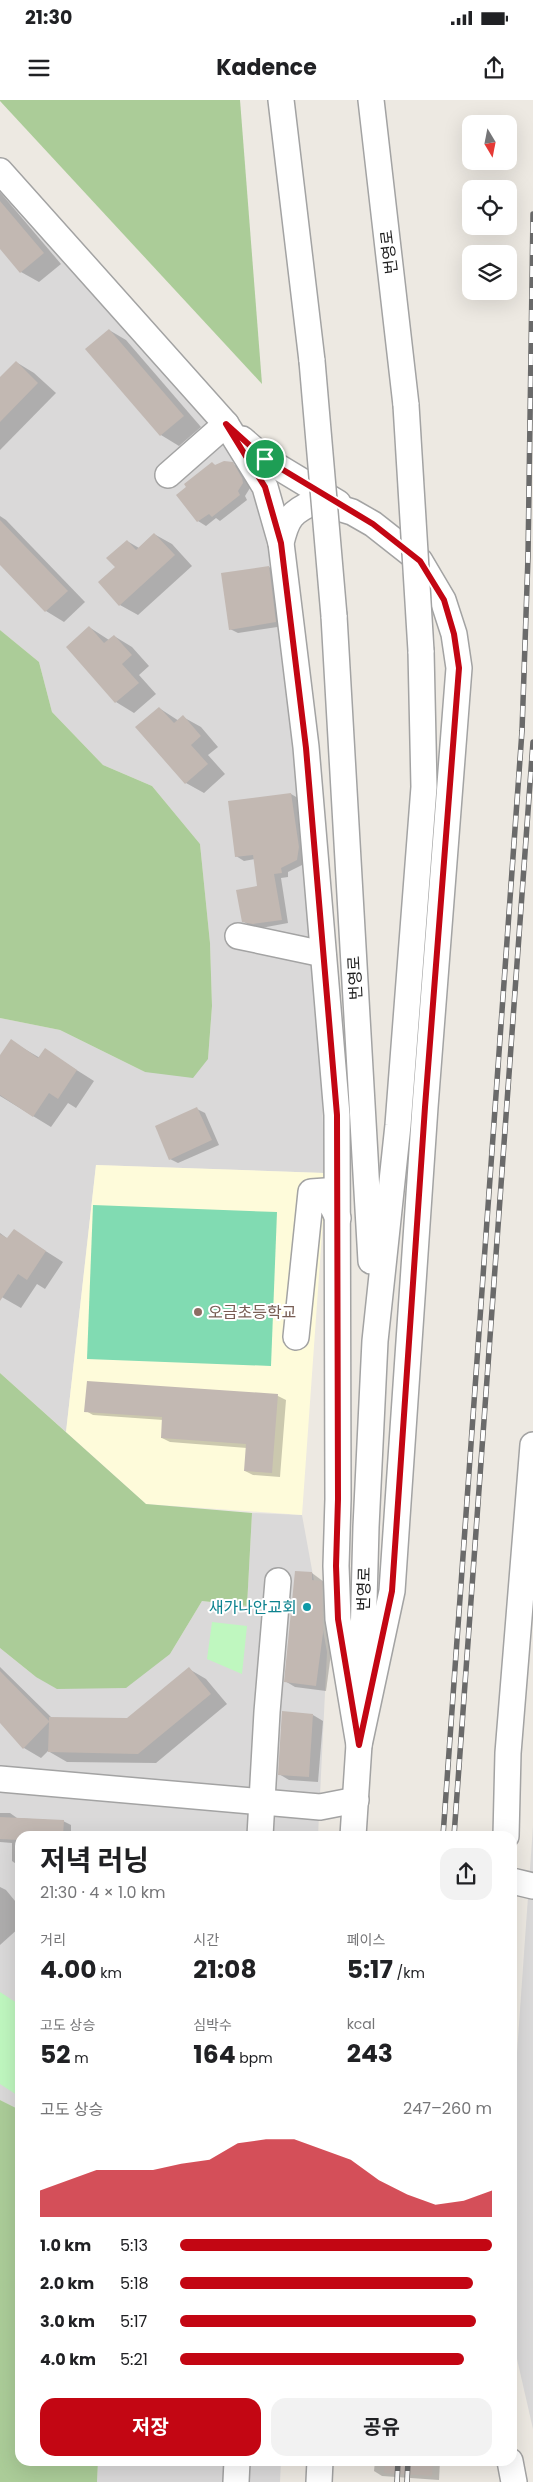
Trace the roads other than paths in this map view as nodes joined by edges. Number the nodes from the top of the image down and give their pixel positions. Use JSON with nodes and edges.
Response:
{"nodes":[{"id":1,"x":281,"y":100,"type":"edge"},
{"id":2,"x":371,"y":100,"type":"edge"},
{"id":3,"x":0,"y":171,"type":"edge"},
{"id":4,"x":226,"y":424,"type":"junction"},
{"id":5,"x":168,"y":475,"type":"dead end"},
{"id":6,"x":352,"y":512,"type":"junction"},
{"id":7,"x":281,"y":543,"type":"junction"},
{"id":8,"x":238,"y":936,"type":"dead end"},
{"id":9,"x":323,"y":954,"type":"junction"},
{"id":10,"x":339,"y":1220,"type":"junction"},
{"id":11,"x":296,"y":1337,"type":"dead end"},
{"id":12,"x":375,"y":1341,"type":"junction"},
{"id":13,"x":533,"y":1445,"type":"edge"},
{"id":14,"x":278,"y":1581,"type":"dead end"},
{"id":15,"x":359,"y":1745,"type":"junction"},
{"id":16,"x":0,"y":1778,"type":"edge"},
{"id":17,"x":263,"y":1800,"type":"junction"},
{"id":18,"x":356,"y":1800,"type":"junction"},
{"id":19,"x":260,"y":1831,"type":"edge"},
{"id":20,"x":353,"y":1831,"type":"edge"},
{"id":21,"x":506,"y":1831,"type":"edge"},
{"id":22,"x":517,"y":1882,"type":"edge"},
{"id":23,"x":533,"y":1886,"type":"edge"},
{"id":24,"x":237,"y":2466,"type":"edge"},
{"id":25,"x":320,"y":2466,"type":"edge"},
{"id":26,"x":511,"y":2466,"type":"edge"},
{"id":27,"x":236,"y":2482,"type":"edge"},
{"id":28,"x":319,"y":2482,"type":"edge"},
{"id":29,"x":514,"y":2482,"type":"edge"}],
"edges":[{"from":1,"to":12,"type":"street","name":"번영로","bridge":true},
{"from":2,"to":12,"type":"street","name":"번영로","bridge":true},
{"from":3,"to":4,"type":"street"},
{"from":4,"to":5,"type":"street"},
{"from":4,"to":6,"type":"street"},
{"from":4,"to":7,"type":"street"},
{"from":6,"to":7,"type":"street"},
{"from":6,"to":15,"type":"street"},
{"from":7,"to":9,"type":"street"},
{"from":8,"to":9,"type":"street"},
{"from":9,"to":10,"type":"street"},
{"from":10,"to":11,"type":"street"},
{"from":10,"to":15,"type":"street"},
{"from":12,"to":15,"type":"street","name":"번영로"},
{"from":13,"to":21,"type":"street"},
{"from":14,"to":17,"type":"street"},
{"from":15,"to":18,"type":"street","name":"번영로"},
{"from":16,"to":17,"type":"street"},
{"from":17,"to":18,"type":"street"},
{"from":17,"to":19,"type":"street"},
{"from":18,"to":20,"type":"street","name":"번영로"},
{"from":22,"to":23,"type":"street"},
{"from":24,"to":27,"type":"street"},
{"from":25,"to":28,"type":"street"},
{"from":26,"to":29,"type":"street"}]}
